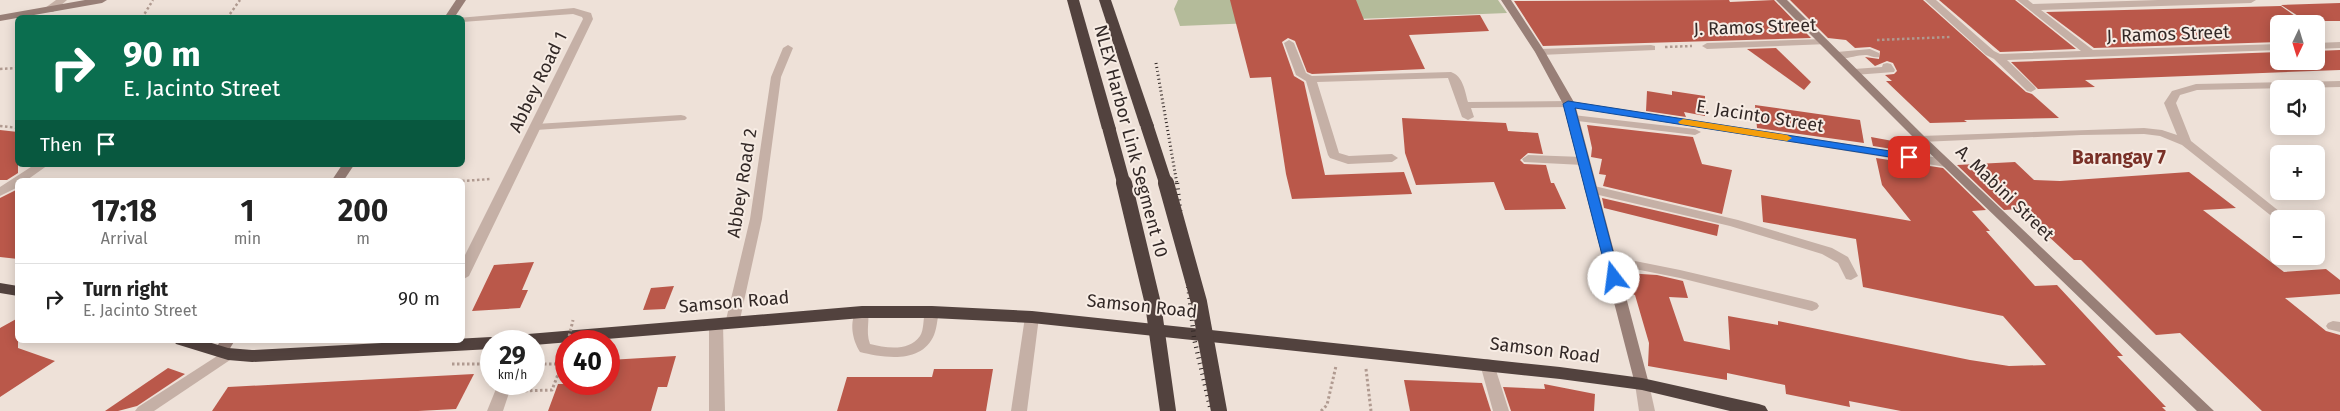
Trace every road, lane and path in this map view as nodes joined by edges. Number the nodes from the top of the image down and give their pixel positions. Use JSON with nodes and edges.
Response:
{"nodes":[{"id":1,"x":62,"y":0,"type":"edge"},
{"id":2,"x":102,"y":0,"type":"edge"},
{"id":3,"x":153,"y":0,"type":"edge"},
{"id":4,"x":240,"y":0,"type":"edge"},
{"id":5,"x":461,"y":0,"type":"edge"},
{"id":6,"x":1073,"y":0,"type":"edge"},
{"id":7,"x":1105,"y":0,"type":"edge"},
{"id":8,"x":1506,"y":0,"type":"edge"},
{"id":9,"x":1781,"y":0,"type":"edge"},
{"id":10,"x":1930,"y":0,"type":"edge"},
{"id":11,"x":2022,"y":0,"type":"edge"},
{"id":12,"x":2251,"y":0,"type":"edge"},
{"id":13,"x":2030,"y":7,"type":"junction"},
{"id":14,"x":49,"y":10,"type":"junction"},
{"id":15,"x":18,"y":15,"type":"edge"},
{"id":16,"x":144,"y":15,"type":"edge"},
{"id":17,"x":229,"y":15,"type":"edge"},
{"id":18,"x":451,"y":15,"type":"edge"},
{"id":19,"x":15,"y":16,"type":"edge"},
{"id":20,"x":0,"y":18,"type":"edge"},
{"id":21,"x":465,"y":19,"type":"edge"},
{"id":22,"x":1971,"y":36,"type":"junction"},
{"id":23,"x":1871,"y":40,"type":"dead end"},
{"id":24,"x":1824,"y":42,"type":"junction"},
{"id":25,"x":1289,"y":43,"type":"dead end"},
{"id":26,"x":2340,"y":45,"type":"edge"},
{"id":27,"x":1707,"y":46,"type":"joint"},
{"id":28,"x":2325,"y":46,"type":"edge"},
{"id":29,"x":2270,"y":47,"type":"edge"},
{"id":30,"x":788,"y":48,"type":"dead end"},
{"id":31,"x":1651,"y":48,"type":"joint"},
{"id":32,"x":1540,"y":52,"type":"junction"},
{"id":33,"x":2091,"y":54,"type":"junction"},
{"id":34,"x":1837,"y":55,"type":"junction"},
{"id":35,"x":1875,"y":55,"type":"dead end"},
{"id":36,"x":1998,"y":57,"type":"junction"},
{"id":37,"x":1888,"y":66,"type":"dead end"},
{"id":38,"x":15,"y":68,"type":"edge"},
{"id":39,"x":0,"y":69,"type":"edge"},
{"id":40,"x":1854,"y":72,"type":"junction"},
{"id":41,"x":1311,"y":79,"type":"junction"},
{"id":42,"x":2340,"y":84,"type":"edge"},
{"id":43,"x":2031,"y":89,"type":"dead end"},
{"id":44,"x":1568,"y":104,"type":"junction"},
{"id":45,"x":1464,"y":105,"type":"junction"},
{"id":46,"x":1468,"y":117,"type":"dead end"},
{"id":47,"x":681,"y":118,"type":"dead end"},
{"id":48,"x":1573,"y":118,"type":"junction"},
{"id":49,"x":0,"y":126,"type":"edge"},
{"id":50,"x":536,"y":127,"type":"junction"},
{"id":51,"x":15,"y":128,"type":"edge"},
{"id":52,"x":1694,"y":132,"type":"dead end"},
{"id":53,"x":1921,"y":139,"type":"junction"},
{"id":54,"x":2186,"y":143,"type":"junction"},
{"id":55,"x":1392,"y":158,"type":"dead end"},
{"id":56,"x":1528,"y":159,"type":"dead end"},
{"id":57,"x":1583,"y":161,"type":"junction"},
{"id":58,"x":1946,"y":163,"type":"junction"},
{"id":59,"x":39,"y":167,"type":"edge"},
{"id":60,"x":347,"y":167,"type":"edge"},
{"id":61,"x":512,"y":177,"type":"junction"},
{"id":62,"x":21,"y":178,"type":"edge"},
{"id":63,"x":339,"y":178,"type":"edge"},
{"id":64,"x":15,"y":182,"type":"edge"},
{"id":65,"x":465,"y":182,"type":"edge"},
{"id":66,"x":1590,"y":189,"type":"junction"},
{"id":67,"x":0,"y":192,"type":"edge"},
{"id":68,"x":2272,"y":210,"type":"edge"},
{"id":69,"x":1610,"y":260,"type":"junction"},
{"id":70,"x":465,"y":270,"type":"edge"},
{"id":71,"x":1851,"y":276,"type":"dead end"},
{"id":72,"x":0,"y":288,"type":"edge"},
{"id":73,"x":15,"y":290,"type":"edge"},
{"id":74,"x":1812,"y":306,"type":"dead end"},
{"id":75,"x":862,"y":312,"type":"junction"},
{"id":76,"x":932,"y":312,"type":"junction"},
{"id":77,"x":1032,"y":317,"type":"junction"},
{"id":78,"x":573,"y":320,"type":"dead end"},
{"id":79,"x":724,"y":324,"type":"junction"},
{"id":80,"x":571,"y":330,"type":"edge"},
{"id":81,"x":545,"y":339,"type":"edge"},
{"id":82,"x":198,"y":343,"type":"edge"},
{"id":83,"x":480,"y":343,"type":"edge"},
{"id":84,"x":429,"y":344,"type":"edge"},
{"id":85,"x":226,"y":348,"type":"edge"},
{"id":86,"x":1340,"y":348,"type":"junction"},
{"id":87,"x":1363,"y":351,"type":"junction"},
{"id":88,"x":445,"y":364,"type":"dead end"},
{"id":89,"x":480,"y":364,"type":"edge"},
{"id":90,"x":1487,"y":364,"type":"junction"},
{"id":91,"x":555,"y":382,"type":"edge"},
{"id":92,"x":1642,"y":384,"type":"junction"},
{"id":93,"x":545,"y":390,"type":"edge"},
{"id":94,"x":501,"y":395,"type":"edge"},
{"id":95,"x":143,"y":411,"type":"edge"},
{"id":96,"x":495,"y":411,"type":"edge"},
{"id":97,"x":716,"y":411,"type":"edge"},
{"id":98,"x":1019,"y":411,"type":"edge"},
{"id":99,"x":1168,"y":411,"type":"edge"},
{"id":100,"x":1219,"y":411,"type":"edge"},
{"id":101,"x":1321,"y":411,"type":"edge"},
{"id":102,"x":1371,"y":411,"type":"edge"},
{"id":103,"x":1501,"y":411,"type":"edge"},
{"id":104,"x":1647,"y":411,"type":"edge"},
{"id":105,"x":1759,"y":411,"type":"edge"},
{"id":106,"x":2206,"y":411,"type":"edge"}],
"edges":[{"from":1,"to":14,"type":"street"},
{"from":2,"to":14,"type":"street"},
{"from":3,"to":16,"type":"path"},
{"from":4,"to":17,"type":"path"},
{"from":5,"to":18,"type":"street"},
{"from":6,"to":99,"type":"highway","name":"NLEX Harbor Link Segment 10","bridge":true},
{"from":7,"to":100,"type":"highway","name":"NLEX Harbor Link Segment 10","bridge":true},
{"from":8,"to":32,"type":"street"},
{"from":9,"to":24,"type":"street","name":"A. Mabini Street"},
{"from":10,"to":22,"type":"street"},
{"from":11,"to":13,"type":"street"},
{"from":12,"to":13,"type":"street"},
{"from":13,"to":33,"type":"street"},
{"from":14,"to":15,"type":"street"},
{"from":19,"to":20,"type":"street"},
{"from":21,"to":50,"type":"street","name":"Abbey Road 1"},
{"from":22,"to":23,"type":"path"},
{"from":22,"to":36,"type":"street"},
{"from":24,"to":27,"type":"street","name":"J. Ramos Street"},
{"from":24,"to":34,"type":"street","name":"A. Mabini Street"},
{"from":25,"to":41,"type":"street"},
{"from":26,"to":28,"type":"street"},
{"from":27,"to":31,"type":"path","name":"J. Ramos Street"},
{"from":29,"to":33,"type":"street","name":"J. Ramos Street"},
{"from":30,"to":79,"type":"street","name":"Abbey Road 2"},
{"from":31,"to":32,"type":"street"},
{"from":32,"to":44,"type":"street"},
{"from":33,"to":36,"type":"street","name":"J. Ramos Street"},
{"from":34,"to":35,"type":"street"},
{"from":34,"to":40,"type":"street","name":"A. Mabini Street"},
{"from":36,"to":43,"type":"street"},
{"from":37,"to":40,"type":"street"},
{"from":38,"to":39,"type":"path"},
{"from":40,"to":53,"type":"street","name":"A. Mabini Street"},
{"from":41,"to":45,"type":"street"},
{"from":41,"to":55,"type":"street"},
{"from":42,"to":54,"type":"street"},
{"from":44,"to":45,"type":"street","name":"E. Jacinto Street"},
{"from":44,"to":48,"type":"street"},
{"from":44,"to":58,"type":"street","name":"E. Jacinto Street"},
{"from":45,"to":46,"type":"street"},
{"from":47,"to":50,"type":"street"},
{"from":48,"to":52,"type":"street"},
{"from":48,"to":57,"type":"street"},
{"from":49,"to":51,"type":"path"},
{"from":50,"to":61,"type":"street","name":"Abbey Road 1"},
{"from":53,"to":54,"type":"street"},
{"from":53,"to":58,"type":"street","name":"A. Mabini Street"},
{"from":54,"to":68,"type":"street"},
{"from":56,"to":57,"type":"street"},
{"from":57,"to":66,"type":"street"},
{"from":58,"to":106,"type":"street","name":"A. Mabini Street"},
{"from":59,"to":62,"type":"street"},
{"from":60,"to":63,"type":"street"},
{"from":61,"to":65,"type":"path"},
{"from":61,"to":70,"type":"street","name":"Abbey Road 1"},
{"from":64,"to":67,"type":"street"},
{"from":66,"to":69,"type":"street"},
{"from":66,"to":71,"type":"street"},
{"from":69,"to":74,"type":"street"},
{"from":69,"to":92,"type":"street"},
{"from":72,"to":73,"type":"highway"},
{"from":75,"to":76,"type":"highway","name":"Samson Road"},
{"from":75,"to":76,"type":"street"},
{"from":75,"to":79,"type":"highway","name":"Samson Road"},
{"from":76,"to":77,"type":"highway","name":"Samson Road"},
{"from":77,"to":86,"type":"highway","name":"Samson Road"},
{"from":77,"to":98,"type":"street"},
{"from":78,"to":80,"type":"path","bridge":true},
{"from":79,"to":81,"type":"highway","name":"Samson Road"},
{"from":79,"to":97,"type":"street","name":"Abbey Road 2"},
{"from":82,"to":85,"type":"highway"},
{"from":83,"to":84,"type":"highway"},
{"from":84,"to":85,"type":"highway"},
{"from":85,"to":95,"type":"street"},
{"from":86,"to":87,"type":"highway","name":"Samson Road"},
{"from":86,"to":101,"type":"path"},
{"from":87,"to":90,"type":"highway","name":"Samson Road"},
{"from":87,"to":102,"type":"path"},
{"from":88,"to":89,"type":"path"},
{"from":90,"to":92,"type":"highway","name":"Samson Road"},
{"from":90,"to":103,"type":"street"},
{"from":91,"to":93,"type":"path"},
{"from":92,"to":104,"type":"street"},
{"from":92,"to":105,"type":"highway","name":"Samson Road"},
{"from":94,"to":96,"type":"street"}]}
